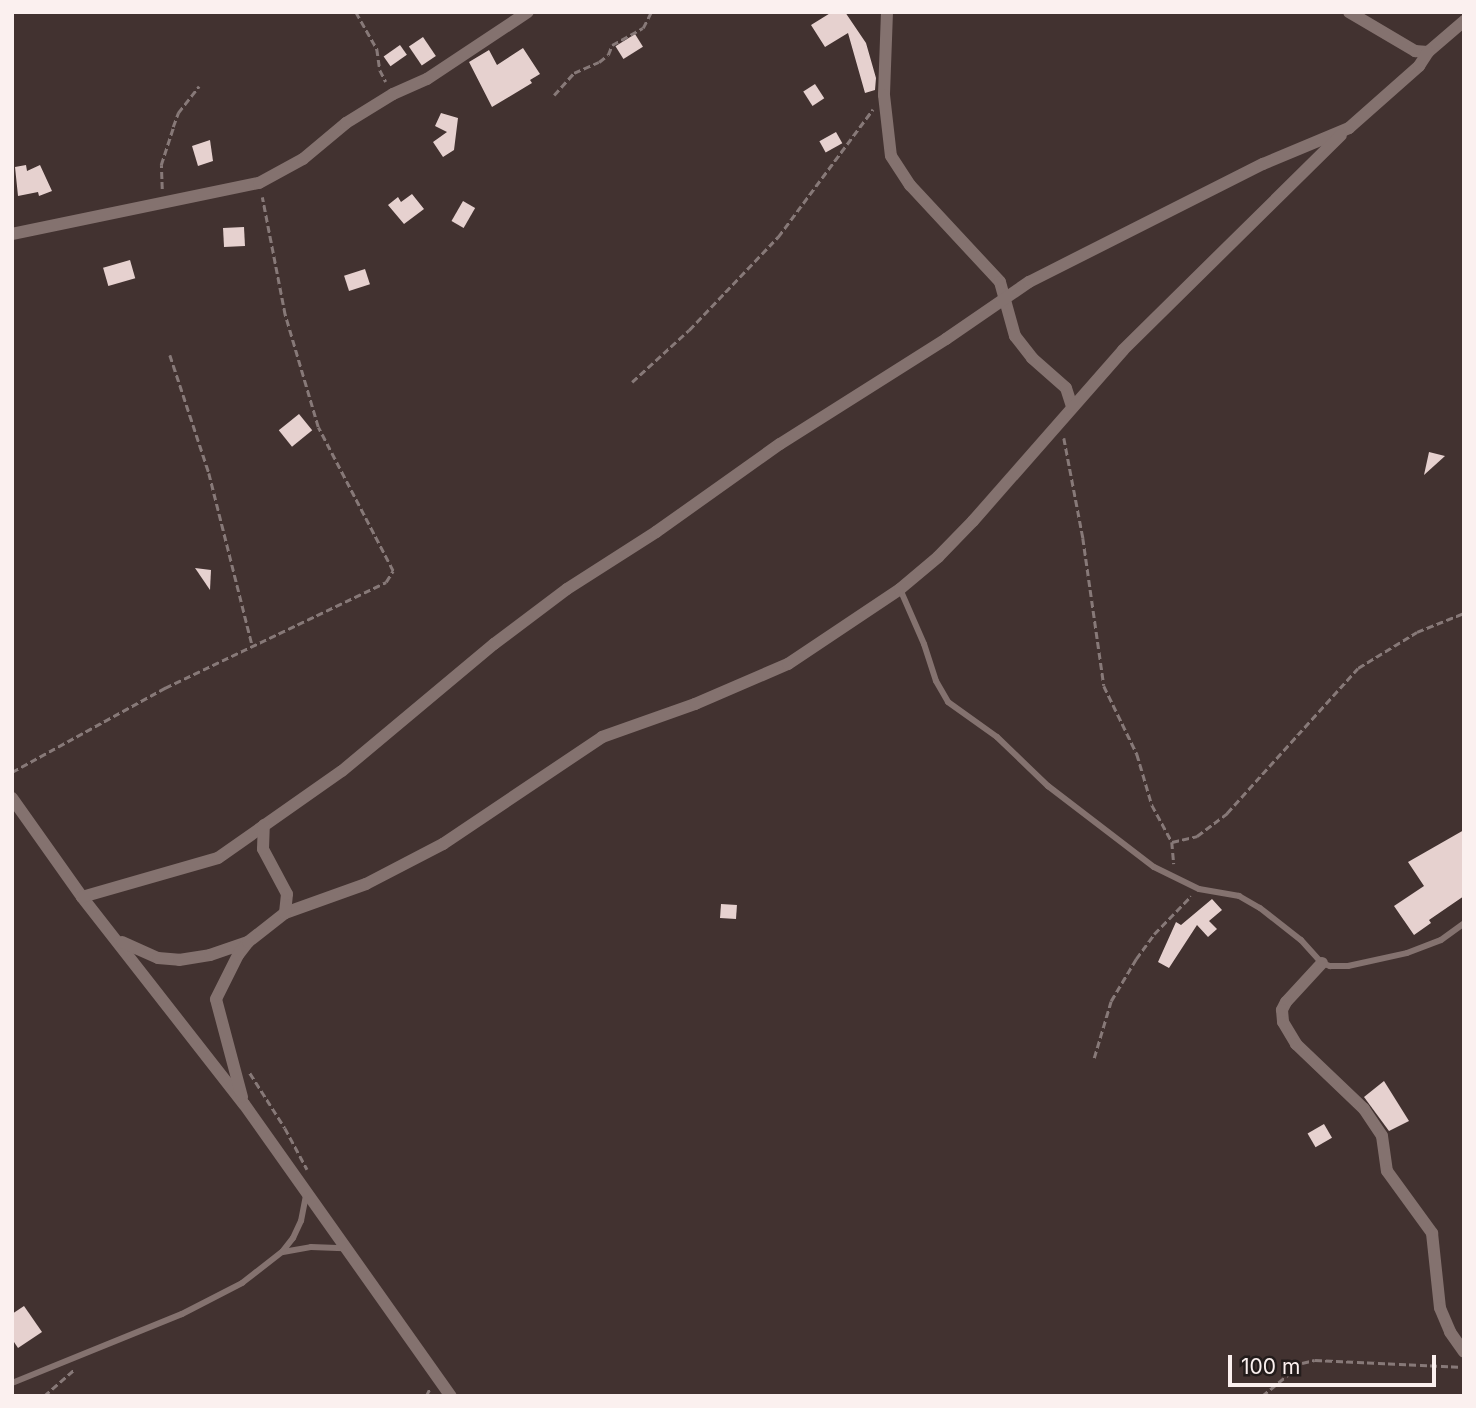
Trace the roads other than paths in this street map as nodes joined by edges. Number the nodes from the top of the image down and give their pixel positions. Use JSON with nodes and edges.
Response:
{"nodes":[{"id":1,"x":528,"y":12,"type":"edge"},
{"id":2,"x":887,"y":12,"type":"edge"},
{"id":3,"x":1349,"y":12,"type":"edge"},
{"id":4,"x":1464,"y":20,"type":"edge"},
{"id":5,"x":1428,"y":52,"type":"junction"},
{"id":6,"x":1349,"y":128,"type":"junction"},
{"id":7,"x":12,"y":234,"type":"edge"},
{"id":8,"x":1006,"y":298,"type":"junction"},
{"id":9,"x":1072,"y":406,"type":"junction"},
{"id":10,"x":900,"y":589,"type":"junction"},
{"id":11,"x":12,"y":798,"type":"edge"},
{"id":12,"x":12,"y":813,"type":"edge"},
{"id":13,"x":31,"y":824,"type":"junction"},
{"id":14,"x":264,"y":825,"type":"junction"},
{"id":15,"x":82,"y":897,"type":"junction"},
{"id":16,"x":285,"y":913,"type":"junction"},
{"id":17,"x":1464,"y":923,"type":"edge"},
{"id":18,"x":116,"y":938,"type":"junction"},
{"id":19,"x":248,"y":942,"type":"junction"},
{"id":20,"x":1322,"y":963,"type":"junction"},
{"id":21,"x":244,"y":1104,"type":"junction"},
{"id":22,"x":307,"y":1193,"type":"junction"},
{"id":23,"x":344,"y":1248,"type":"junction"},
{"id":24,"x":282,"y":1252,"type":"junction"},
{"id":25,"x":1464,"y":1352,"type":"edge"},
{"id":26,"x":12,"y":1383,"type":"edge"},
{"id":27,"x":451,"y":1396,"type":"edge"}],
"edges":[{"from":1,"to":7,"type":"street"},
{"from":2,"to":8,"type":"street"},
{"from":3,"to":5,"type":"street"},
{"from":4,"to":5,"type":"street"},
{"from":5,"to":6,"type":"street"},
{"from":6,"to":8,"type":"street"},
{"from":6,"to":9,"type":"street"},
{"from":8,"to":9,"type":"street"},
{"from":8,"to":14,"type":"street"},
{"from":9,"to":10,"type":"street"},
{"from":10,"to":16,"type":"street"},
{"from":10,"to":20,"type":"lane"},
{"from":11,"to":13,"type":"street"},
{"from":12,"to":13,"type":"street"},
{"from":13,"to":15,"type":"street"},
{"from":14,"to":15,"type":"street"},
{"from":14,"to":16,"type":"street"},
{"from":15,"to":18,"type":"street"},
{"from":16,"to":19,"type":"street"},
{"from":17,"to":20,"type":"lane"},
{"from":18,"to":19,"type":"street"},
{"from":18,"to":21,"type":"street"},
{"from":19,"to":21,"type":"street"},
{"from":20,"to":25,"type":"street"},
{"from":21,"to":22,"type":"street"},
{"from":22,"to":23,"type":"street"},
{"from":22,"to":24,"type":"lane"},
{"from":23,"to":24,"type":"lane"},
{"from":23,"to":27,"type":"street"},
{"from":24,"to":26,"type":"lane"}]}
